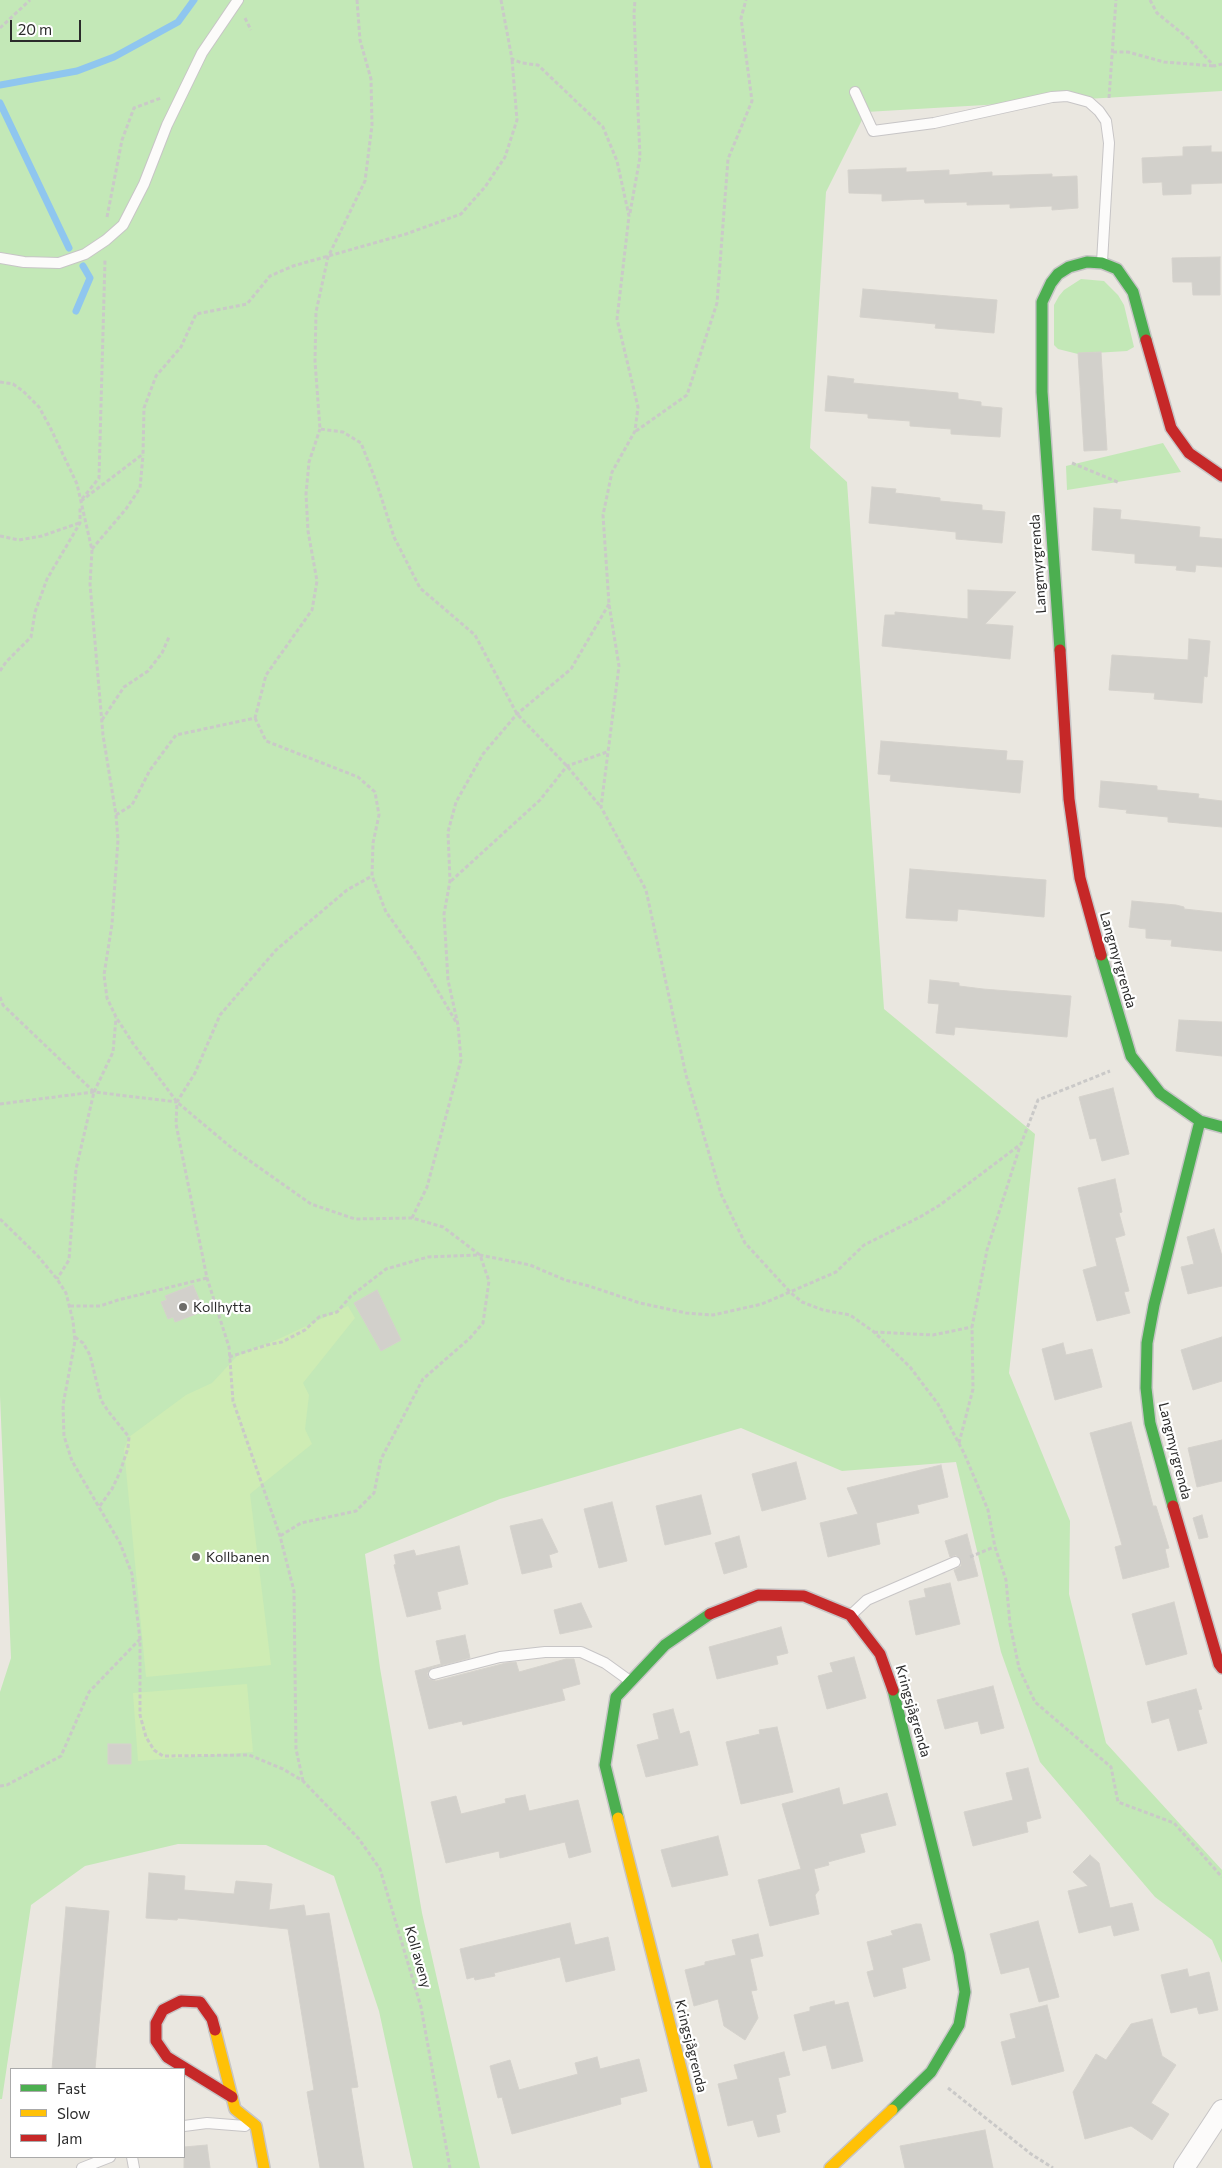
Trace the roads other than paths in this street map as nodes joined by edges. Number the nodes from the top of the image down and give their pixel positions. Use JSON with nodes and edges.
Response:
{"nodes":[{"id":1,"x":238,"y":0,"type":"edge"},
{"id":2,"x":855,"y":92,"type":"dead end"},
{"id":3,"x":0,"y":258,"type":"edge"},
{"id":4,"x":1102,"y":263,"type":"junction"},
{"id":5,"x":1222,"y":476,"type":"edge"},
{"id":6,"x":1200,"y":1121,"type":"junction"},
{"id":7,"x":1222,"y":1127,"type":"edge"},
{"id":8,"x":955,"y":1562,"type":"road end"},
{"id":9,"x":850,"y":1616,"type":"junction"},
{"id":10,"x":1222,"y":1668,"type":"edge"},
{"id":11,"x":434,"y":1674,"type":"dead end"},
{"id":12,"x":630,"y":1682,"type":"junction"},
{"id":13,"x":185,"y":2068,"type":"edge"},
{"id":14,"x":185,"y":2068,"type":"edge"},
{"id":15,"x":232,"y":2097,"type":"junction"},
{"id":16,"x":1222,"y":2110,"type":"edge"},
{"id":17,"x":185,"y":2126,"type":"edge"},
{"id":18,"x":256,"y":2126,"type":"junction"},
{"id":19,"x":107,"y":2158,"type":"edge"},
{"id":20,"x":82,"y":2168,"type":"edge"},
{"id":21,"x":264,"y":2168,"type":"edge"},
{"id":22,"x":706,"y":2168,"type":"edge"},
{"id":23,"x":830,"y":2168,"type":"edge"},
{"id":24,"x":1184,"y":2168,"type":"edge"}],
"edges":[{"from":1,"to":3,"type":"lane"},
{"from":2,"to":4,"type":"lane"},
{"from":4,"to":5,"type":"street"},
{"from":4,"to":6,"type":"street","name":"Langmyrgrenda"},
{"from":6,"to":7,"type":"street","name":"Langmyrgrenda"},
{"from":6,"to":10,"type":"street","name":"Langmyrgrenda"},
{"from":8,"to":9,"type":"lane"},
{"from":9,"to":12,"type":"street","name":"Kringsjågrenda"},
{"from":9,"to":23,"type":"street","name":"Kringsjågrenda"},
{"from":11,"to":12,"type":"lane"},
{"from":12,"to":22,"type":"street","name":"Kringsjågrenda"},
{"from":13,"to":15,"type":"street"},
{"from":14,"to":15,"type":"street"},
{"from":15,"to":18,"type":"street"},
{"from":16,"to":24,"type":"street"},
{"from":17,"to":18,"type":"lane"},
{"from":18,"to":21,"type":"street"},
{"from":19,"to":20,"type":"lane"}]}
